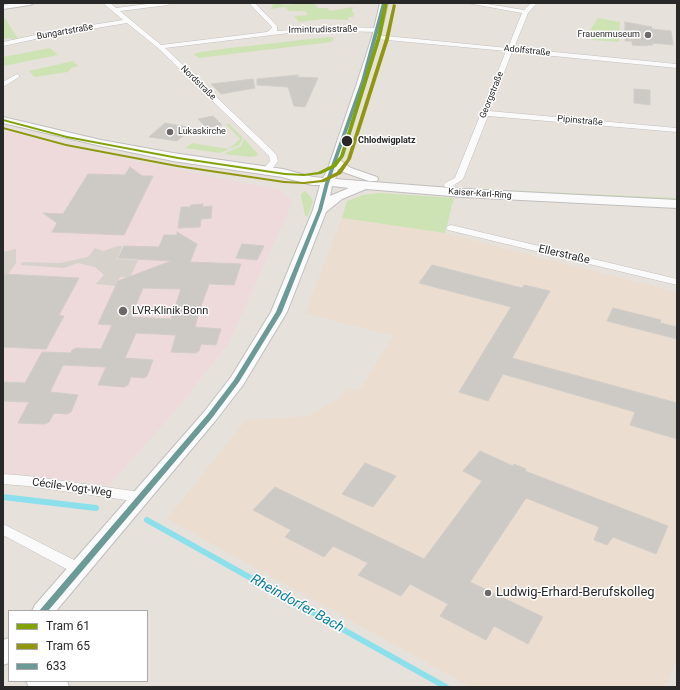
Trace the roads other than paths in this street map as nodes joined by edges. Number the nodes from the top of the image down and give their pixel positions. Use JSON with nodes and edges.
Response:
{"nodes":[{"id":1,"x":30,"y":3,"type":"edge"},
{"id":2,"x":106,"y":3,"type":"edge"},
{"id":3,"x":168,"y":3,"type":"edge"},
{"id":4,"x":252,"y":3,"type":"edge"},
{"id":5,"x":384,"y":3,"type":"edge"},
{"id":6,"x":470,"y":3,"type":"edge"},
{"id":7,"x":534,"y":3,"type":"edge"},
{"id":8,"x":3,"y":8,"type":"edge"},
{"id":9,"x":114,"y":10,"type":"junction"},
{"id":10,"x":525,"y":12,"type":"junction"},
{"id":11,"x":128,"y":21,"type":"junction"},
{"id":12,"x":269,"y":33,"type":"junction"},
{"id":13,"x":377,"y":33,"type":"junction"},
{"id":14,"x":3,"y":44,"type":"edge"},
{"id":15,"x":160,"y":47,"type":"junction"},
{"id":16,"x":510,"y":49,"type":"junction"},
{"id":17,"x":677,"y":66,"type":"edge"},
{"id":18,"x":17,"y":76,"type":"dead end"},
{"id":19,"x":3,"y":85,"type":"edge"},
{"id":20,"x":484,"y":113,"type":"junction"},
{"id":21,"x":5,"y":120,"type":"edge"},
{"id":22,"x":677,"y":130,"type":"edge"},
{"id":23,"x":336,"y":162,"type":"junction"},
{"id":24,"x":266,"y":171,"type":"junction"},
{"id":25,"x":283,"y":174,"type":"junction"},
{"id":26,"x":329,"y":180,"type":"junction"},
{"id":27,"x":368,"y":183,"type":"junction"},
{"id":28,"x":448,"y":185,"type":"junction"},
{"id":29,"x":677,"y":197,"type":"edge"},
{"id":30,"x":677,"y":204,"type":"edge"},
{"id":31,"x":321,"y":207,"type":"junction"},
{"id":32,"x":451,"y":228,"type":"dead end"},
{"id":33,"x":677,"y":282,"type":"edge"},
{"id":34,"x":3,"y":479,"type":"edge"},
{"id":35,"x":140,"y":497,"type":"junction"},
{"id":36,"x":3,"y":530,"type":"edge"},
{"id":37,"x":79,"y":569,"type":"junction"},
{"id":38,"x":44,"y":610,"type":"edge"}],
"edges":[{"from":1,"to":8,"type":"street"},
{"from":2,"to":9,"type":"street","name":"Nordstraße"},
{"from":3,"to":9,"type":"street"},
{"from":4,"to":12,"type":"street","name":"Irmintrudisstraße"},
{"from":5,"to":13,"type":"street"},
{"from":6,"to":10,"type":"street"},
{"from":7,"to":10,"type":"street","name":"Georgstraße"},
{"from":9,"to":11,"type":"street","name":"Nordstraße"},
{"from":10,"to":16,"type":"street","name":"Georgstraße"},
{"from":11,"to":14,"type":"street","name":"Bungartstraße"},
{"from":11,"to":15,"type":"street","name":"Nordstraße"},
{"from":12,"to":13,"type":"street","name":"Irmintrudisstraße"},
{"from":12,"to":15,"type":"street","name":"Irmintrudisstraße"},
{"from":13,"to":16,"type":"street","name":"Adolfstraße"},
{"from":13,"to":23,"type":"street"},
{"from":15,"to":24,"type":"street","name":"Nordstraße"},
{"from":16,"to":17,"type":"street","name":"Adolfstraße"},
{"from":16,"to":20,"type":"street","name":"Georgstraße"},
{"from":18,"to":19,"type":"street"},
{"from":20,"to":22,"type":"street","name":"Pipinstraße"},
{"from":20,"to":28,"type":"street","name":"Georgstraße"},
{"from":21,"to":24,"type":"main road","name":"Kaiser-Karl-Ring"},
{"from":23,"to":26,"type":"street"},
{"from":23,"to":27,"type":"street"},
{"from":24,"to":25,"type":"main road","name":"Kaiser-Karl-Ring"},
{"from":25,"to":26,"type":"main road","name":"Kaiser-Karl-Ring"},
{"from":25,"to":26,"type":"main road","name":"Kaiser-Karl-Ring"},
{"from":25,"to":31,"type":"main road"},
{"from":26,"to":27,"type":"main road","name":"Kaiser-Karl-Ring"},
{"from":26,"to":27,"type":"main road","name":"Kaiser-Karl-Ring"},
{"from":26,"to":31,"type":"main road"},
{"from":27,"to":28,"type":"main road","name":"Kaiser-Karl-Ring"},
{"from":27,"to":30,"type":"main road","name":"Kaiser-Karl-Ring"},
{"from":27,"to":31,"type":"main road"},
{"from":28,"to":29,"type":"main road","name":"Kaiser-Karl-Ring"},
{"from":31,"to":35,"type":"main road"},
{"from":32,"to":33,"type":"street","name":"Ellerstraße"},
{"from":34,"to":35,"type":"street","name":"Cécile-Vogt-Weg"},
{"from":35,"to":37,"type":"main road"},
{"from":36,"to":37,"type":"street"},
{"from":37,"to":38,"type":"main road"}]}
